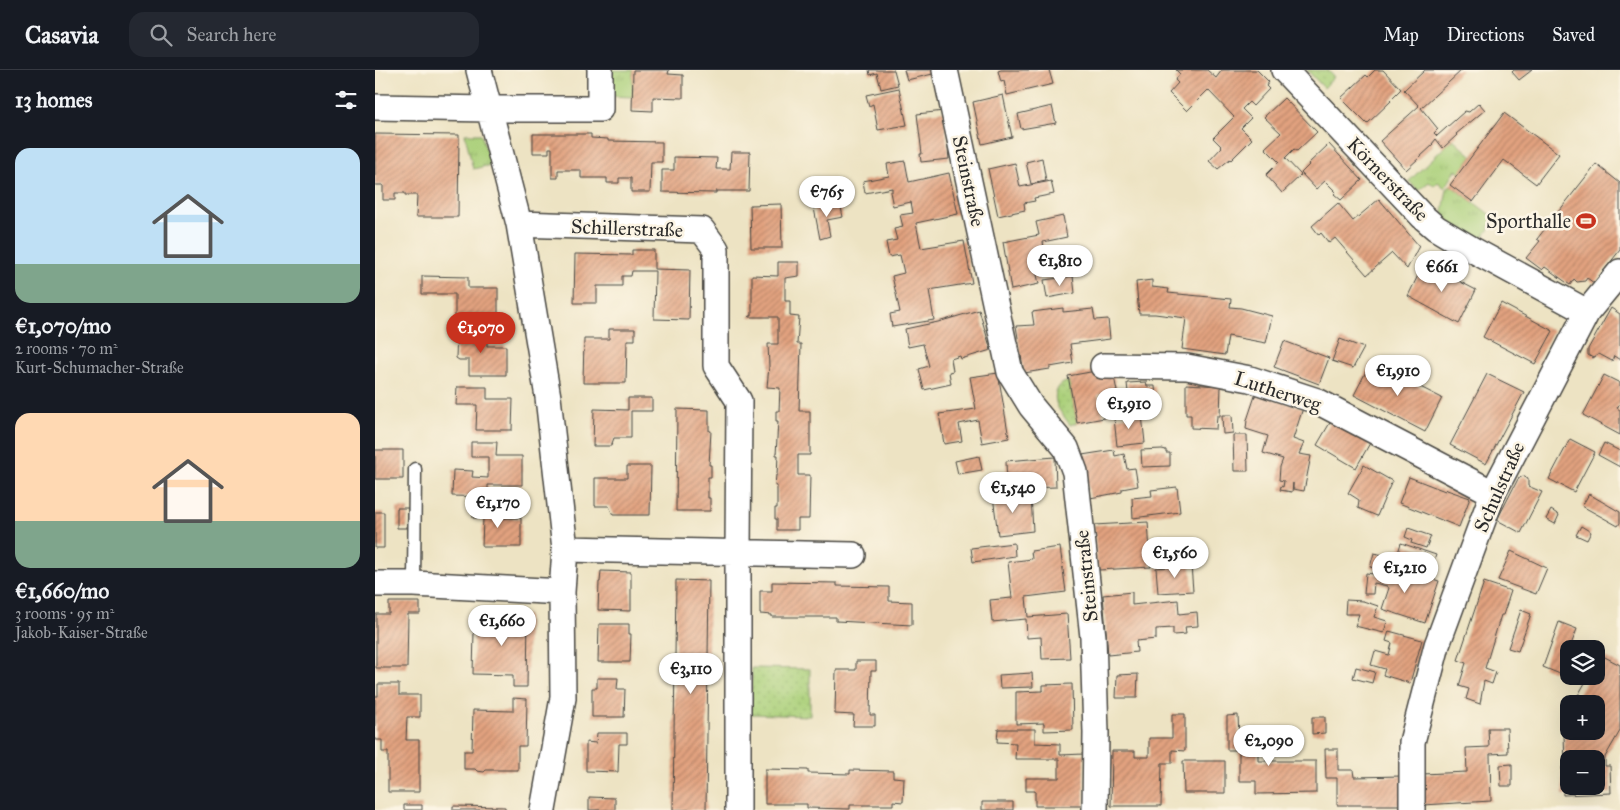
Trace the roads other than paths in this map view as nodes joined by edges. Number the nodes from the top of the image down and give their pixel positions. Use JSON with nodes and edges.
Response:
{"nodes":[{"id":1,"x":479,"y":70,"type":"edge"},
{"id":2,"x":600,"y":70,"type":"edge"},
{"id":3,"x":945,"y":70,"type":"edge"},
{"id":4,"x":1283,"y":70,"type":"edge"},
{"id":5,"x":375,"y":108,"type":"edge"},
{"id":6,"x":489,"y":109,"type":"junction"},
{"id":7,"x":519,"y":224,"type":"junction"},
{"id":8,"x":1620,"y":272,"type":"edge"},
{"id":9,"x":1587,"y":312,"type":"junction"},
{"id":10,"x":1103,"y":366,"type":"dead end"},
{"id":11,"x":415,"y":469,"type":"dead end"},
{"id":12,"x":1493,"y":493,"type":"junction"},
{"id":13,"x":565,"y":549,"type":"junction"},
{"id":14,"x":738,"y":552,"type":"junction"},
{"id":15,"x":853,"y":554,"type":"dead end"},
{"id":16,"x":375,"y":584,"type":"edge"},
{"id":17,"x":414,"y":584,"type":"junction"},
{"id":18,"x":563,"y":592,"type":"junction"},
{"id":19,"x":543,"y":810,"type":"edge"},
{"id":20,"x":738,"y":810,"type":"edge"},
{"id":21,"x":1095,"y":810,"type":"edge"},
{"id":22,"x":1412,"y":810,"type":"edge"}],
"edges":[{"from":1,"to":6,"type":"street"},
{"from":2,"to":6,"type":"street"},
{"from":3,"to":21,"type":"street","name":"Steinstraße"},
{"from":4,"to":9,"type":"street","name":"Körnerstraße"},
{"from":5,"to":6,"type":"street"},
{"from":6,"to":7,"type":"street"},
{"from":7,"to":13,"type":"street"},
{"from":7,"to":14,"type":"street","name":"Schillerstraße"},
{"from":8,"to":9,"type":"street","name":"Schulstraße"},
{"from":9,"to":12,"type":"street","name":"Schulstraße"},
{"from":10,"to":12,"type":"street","name":"Lutherweg"},
{"from":11,"to":17,"type":"lane"},
{"from":12,"to":22,"type":"street","name":"Schulstraße"},
{"from":13,"to":14,"type":"street"},
{"from":13,"to":18,"type":"street"},
{"from":14,"to":15,"type":"street"},
{"from":14,"to":20,"type":"street","name":"Schillerstraße"},
{"from":16,"to":17,"type":"street"},
{"from":17,"to":18,"type":"street"},
{"from":18,"to":19,"type":"street"}]}
